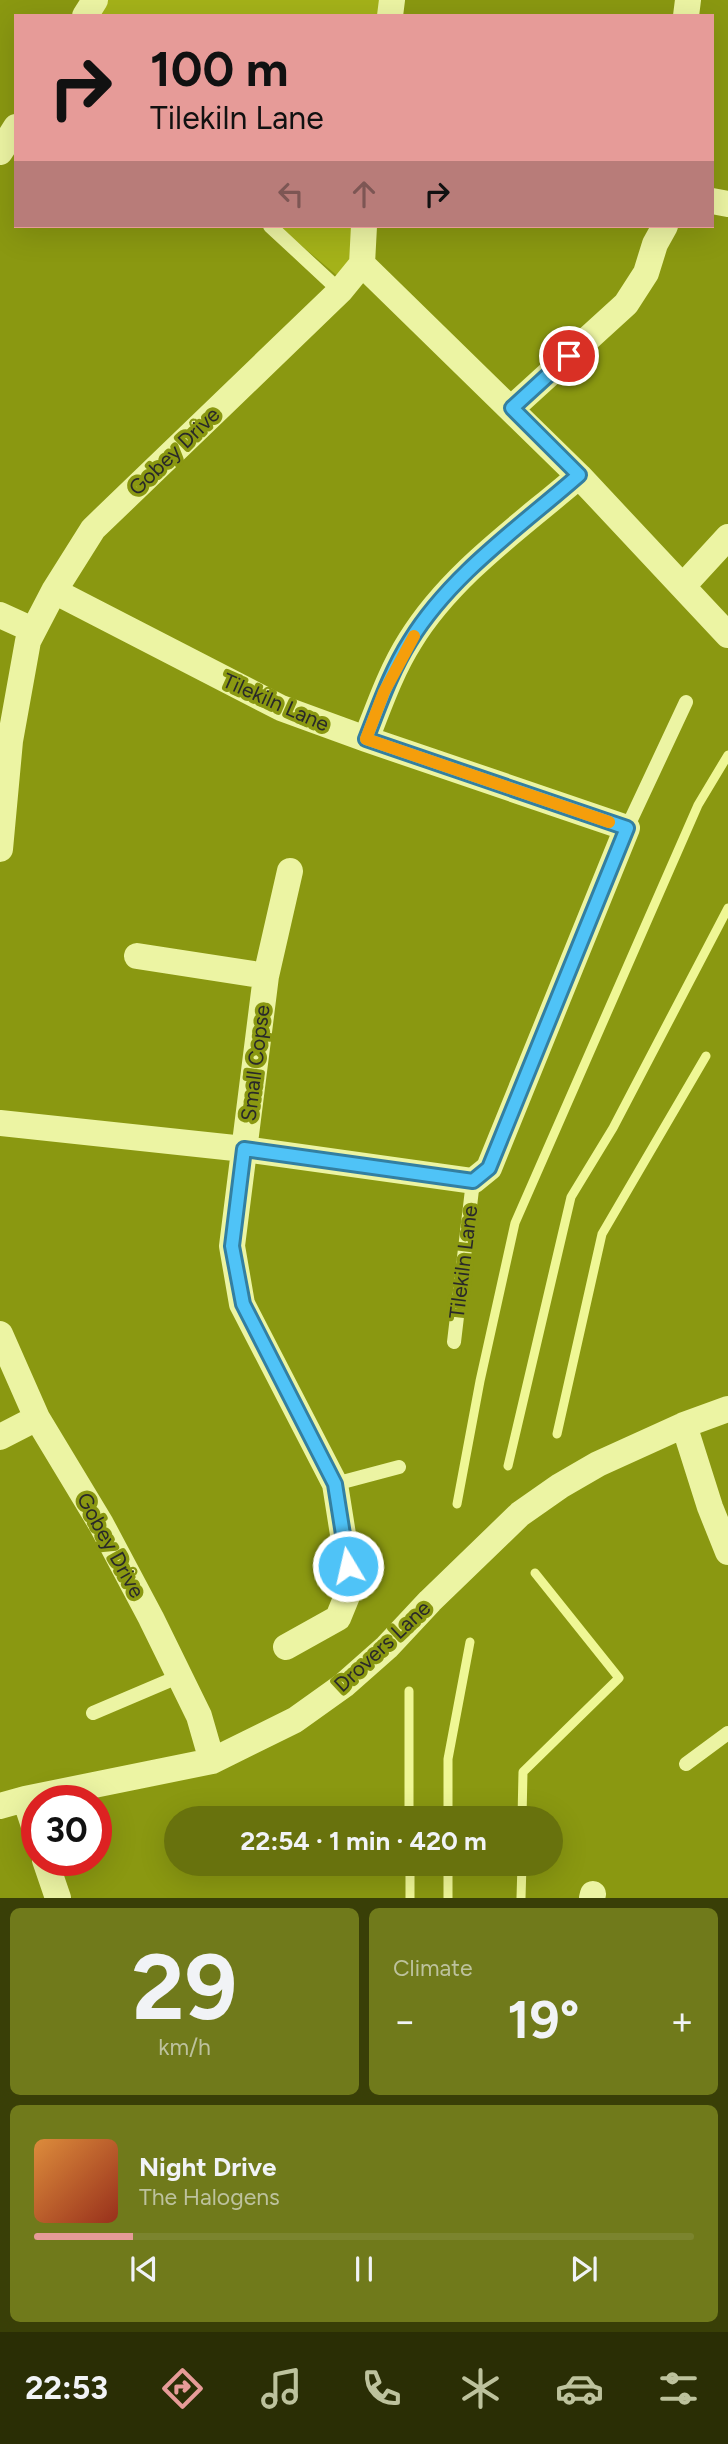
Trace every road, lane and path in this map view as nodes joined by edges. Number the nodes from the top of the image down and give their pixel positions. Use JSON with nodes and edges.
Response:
{"nodes":[{"id":1,"x":14,"y":130,"type":"edge"},
{"id":2,"x":0,"y":152,"type":"edge"},
{"id":3,"x":272,"y":228,"type":"edge"},
{"id":4,"x":364,"y":228,"type":"edge"},
{"id":5,"x":664,"y":228,"type":"edge"},
{"id":6,"x":362,"y":264,"type":"junction"},
{"id":7,"x":340,"y":291,"type":"junction"},
{"id":8,"x":512,"y":408,"type":"junction"},
{"id":9,"x":579,"y":475,"type":"junction"},
{"id":10,"x":728,"y":537,"type":"edge"},
{"id":11,"x":683,"y":586,"type":"junction"},
{"id":12,"x":54,"y":591,"type":"junction"},
{"id":13,"x":0,"y":615,"type":"edge"},
{"id":14,"x":33,"y":630,"type":"junction"},
{"id":15,"x":728,"y":635,"type":"edge"},
{"id":16,"x":686,"y":702,"type":"dead end"},
{"id":17,"x":366,"y":739,"type":"junction"},
{"id":18,"x":627,"y":828,"type":"junction"},
{"id":19,"x":0,"y":849,"type":"edge"},
{"id":20,"x":290,"y":871,"type":"dead end"},
{"id":21,"x":136,"y":956,"type":"dead end"},
{"id":22,"x":266,"y":976,"type":"junction"},
{"id":23,"x":0,"y":1123,"type":"edge"},
{"id":24,"x":244,"y":1149,"type":"junction"},
{"id":25,"x":473,"y":1181,"type":"junction"},
{"id":26,"x":0,"y":1334,"type":"edge"},
{"id":27,"x":454,"y":1342,"type":"dead end"},
{"id":28,"x":728,"y":1409,"type":"edge"},
{"id":29,"x":37,"y":1418,"type":"junction"},
{"id":30,"x":684,"y":1425,"type":"junction"},
{"id":31,"x":0,"y":1437,"type":"edge"},
{"id":32,"x":399,"y":1467,"type":"dead end"},
{"id":33,"x":335,"y":1484,"type":"junction"},
{"id":34,"x":728,"y":1552,"type":"edge"},
{"id":35,"x":286,"y":1647,"type":"dead end"},
{"id":36,"x":180,"y":1676,"type":"junction"},
{"id":37,"x":93,"y":1713,"type":"dead end"},
{"id":38,"x":728,"y":1732,"type":"edge"},
{"id":39,"x":212,"y":1760,"type":"junction"},
{"id":40,"x":687,"y":1764,"type":"dead end"},
{"id":41,"x":12,"y":1803,"type":"edge"},
{"id":42,"x":50,"y":1876,"type":"edge"},
{"id":43,"x":58,"y":1898,"type":"edge"}],
"edges":[{"from":1,"to":2,"type":"street"},
{"from":3,"to":7,"type":"lane"},
{"from":4,"to":6,"type":"street"},
{"from":5,"to":8,"type":"street"},
{"from":6,"to":7,"type":"street","name":"Gobey Drive"},
{"from":6,"to":8,"type":"street"},
{"from":7,"to":12,"type":"street","name":"Gobey Drive"},
{"from":8,"to":9,"type":"street"},
{"from":9,"to":11,"type":"street"},
{"from":9,"to":17,"type":"street"},
{"from":10,"to":11,"type":"street"},
{"from":11,"to":15,"type":"street"},
{"from":12,"to":14,"type":"street","name":"Gobey Drive"},
{"from":12,"to":17,"type":"street","name":"Tilekiln Lane"},
{"from":13,"to":14,"type":"street"},
{"from":14,"to":19,"type":"street","name":"Gobey Drive"},
{"from":16,"to":18,"type":"lane","name":"Tilekiln Lane"},
{"from":17,"to":18,"type":"street","name":"Tilekiln Lane"},
{"from":18,"to":25,"type":"street","name":"Tilekiln Lane"},
{"from":20,"to":22,"type":"street","name":"Small Copse"},
{"from":21,"to":22,"type":"street","name":"Small Copse"},
{"from":22,"to":24,"type":"street","name":"Small Copse"},
{"from":23,"to":24,"type":"street","name":"Tilekiln Lane"},
{"from":24,"to":25,"type":"street","name":"Tilekiln Lane"},
{"from":24,"to":33,"type":"street","name":"Small Copse"},
{"from":25,"to":27,"type":"lane","name":"Tilekiln Lane"},
{"from":26,"to":29,"type":"street","name":"Gobey Drive"},
{"from":28,"to":30,"type":"street","name":"Drovers Lane"},
{"from":29,"to":31,"type":"street"},
{"from":29,"to":36,"type":"street","name":"Gobey Drive"},
{"from":30,"to":34,"type":"street"},
{"from":30,"to":39,"type":"street","name":"Drovers Lane"},
{"from":32,"to":33,"type":"lane"},
{"from":33,"to":35,"type":"street","name":"Small Copse"},
{"from":36,"to":37,"type":"lane"},
{"from":36,"to":39,"type":"street","name":"Gobey Drive"},
{"from":38,"to":40,"type":"lane"},
{"from":39,"to":41,"type":"street","name":"Drovers Lane"},
{"from":42,"to":43,"type":"street"}]}
